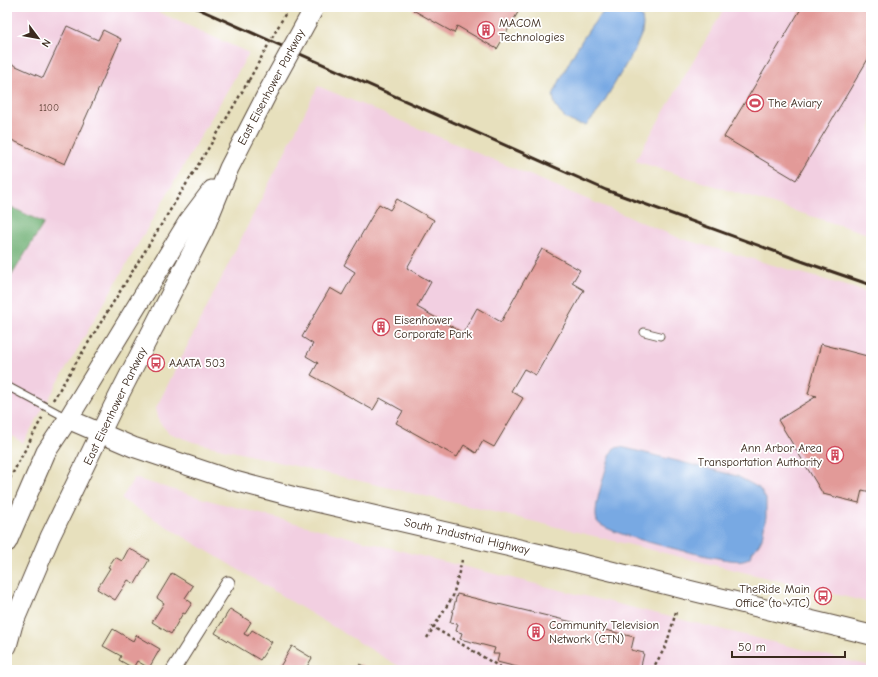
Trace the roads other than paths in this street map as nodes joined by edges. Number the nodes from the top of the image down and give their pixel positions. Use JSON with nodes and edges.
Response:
{"nodes":[{"id":1,"x":313,"y":9,"type":"edge"},
{"id":2,"x":229,"y":168,"type":"junction"},
{"id":3,"x":644,"y":332,"type":"dead end"},
{"id":4,"x":660,"y":336,"type":"dead end"},
{"id":5,"x":7,"y":386,"type":"edge"},
{"id":6,"x":68,"y":419,"type":"junction"},
{"id":7,"x":101,"y":433,"type":"junction"},
{"id":8,"x":7,"y":542,"type":"edge"},
{"id":9,"x":228,"y":583,"type":"dead end"},
{"id":10,"x":10,"y":623,"type":"edge"},
{"id":11,"x":871,"y":635,"type":"edge"},
{"id":12,"x":7,"y":646,"type":"edge"},
{"id":13,"x":173,"y":670,"type":"edge"}],
"edges":[{"from":1,"to":2,"type":"main road","name":"East Eisenhower Parkway","bridge":true},
{"from":2,"to":6,"type":"main road","name":"East Eisenhower Parkway"},
{"from":2,"to":7,"type":"main road","name":"East Eisenhower Parkway"},
{"from":3,"to":4,"type":"lane"},
{"from":5,"to":6,"type":"lane"},
{"from":6,"to":7,"type":"main road","name":"South Industrial Highway"},
{"from":6,"to":8,"type":"main road","name":"East Eisenhower Parkway"},
{"from":7,"to":10,"type":"main road","name":"East Eisenhower Parkway"},
{"from":7,"to":11,"type":"main road","name":"South Industrial Highway"},
{"from":9,"to":13,"type":"street"},
{"from":10,"to":12,"type":"main road","name":"East Eisenhower Parkway"}]}
